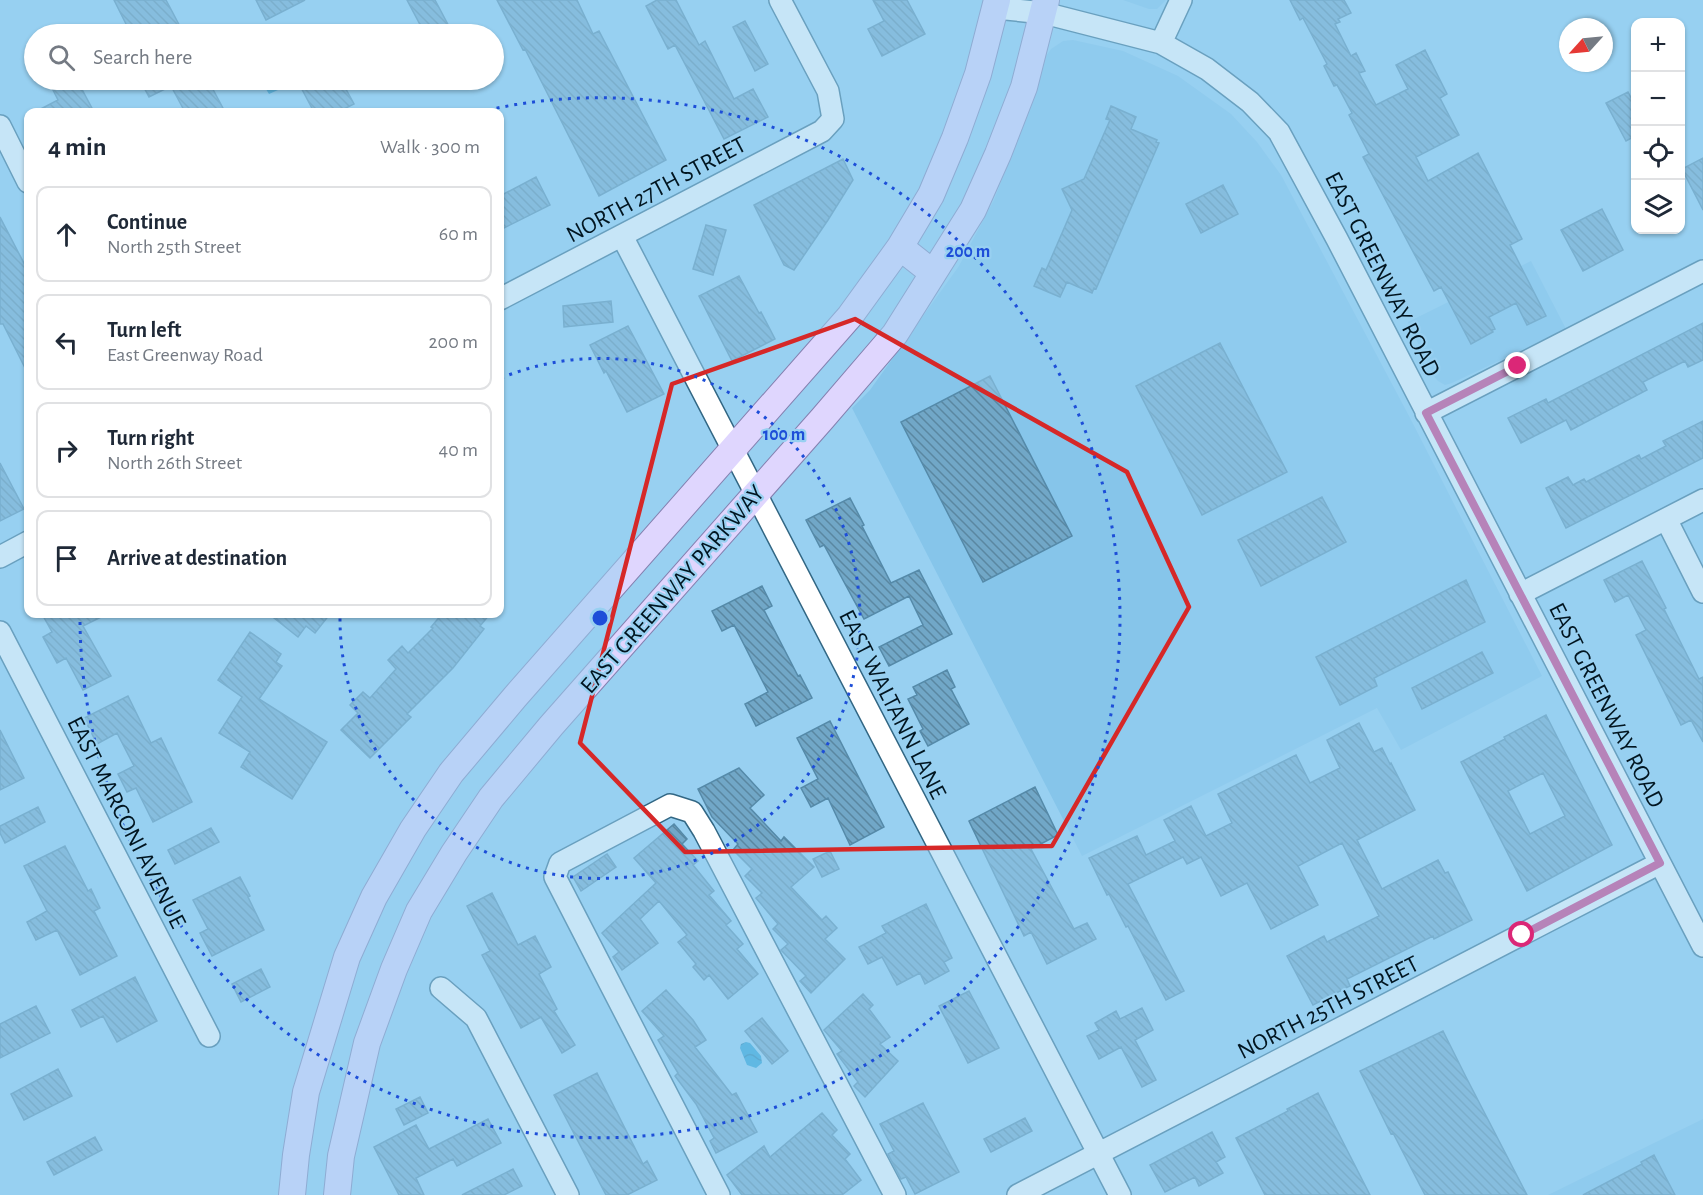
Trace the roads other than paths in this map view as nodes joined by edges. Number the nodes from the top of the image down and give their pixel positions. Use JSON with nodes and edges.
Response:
{"nodes":[{"id":1,"x":780,"y":0,"type":"edge"},
{"id":2,"x":1180,"y":0,"type":"edge"},
{"id":3,"x":996,"y":4,"type":"edge"},
{"id":4,"x":1045,"y":6,"type":"edge"},
{"id":5,"x":1161,"y":43,"type":"junction"},
{"id":6,"x":0,"y":126,"type":"edge"},
{"id":7,"x":24,"y":174,"type":"edge"},
{"id":8,"x":622,"y":236,"type":"junction"},
{"id":9,"x":900,"y":247,"type":"junction"},
{"id":10,"x":1703,"y":271,"type":"edge"},
{"id":11,"x":933,"y":273,"type":"junction"},
{"id":12,"x":504,"y":297,"type":"edge"},
{"id":13,"x":1426,"y":413,"type":"junction"},
{"id":14,"x":733,"y":448,"type":"junction"},
{"id":15,"x":756,"y":494,"type":"junction"},
{"id":16,"x":1703,"y":500,"type":"edge"},
{"id":17,"x":1665,"y":519,"type":"junction"},
{"id":18,"x":24,"y":544,"type":"edge"},
{"id":19,"x":0,"y":557,"type":"edge"},
{"id":20,"x":1703,"y":592,"type":"edge"},
{"id":21,"x":1520,"y":594,"type":"junction"},
{"id":22,"x":0,"y":632,"type":"edge"},
{"id":23,"x":1660,"y":863,"type":"junction"},
{"id":24,"x":1703,"y":946,"type":"edge"},
{"id":25,"x":441,"y":988,"type":"dead end"},
{"id":26,"x":209,"y":1036,"type":"dead end"},
{"id":27,"x":1098,"y":1153,"type":"junction"},
{"id":28,"x":292,"y":1195,"type":"edge"},
{"id":29,"x":337,"y":1195,"type":"edge"},
{"id":30,"x":568,"y":1195,"type":"edge"},
{"id":31,"x":719,"y":1195,"type":"edge"},
{"id":32,"x":895,"y":1195,"type":"edge"},
{"id":33,"x":1018,"y":1195,"type":"edge"},
{"id":34,"x":1120,"y":1195,"type":"edge"}],
"edges":[{"from":1,"to":8,"type":"street","name":"NORTH 27TH STREET"},
{"from":2,"to":5,"type":"street"},
{"from":3,"to":4,"type":"street","name":"EAST GREENWAY ROAD"},
{"from":3,"to":9,"type":"main road","name":"EAST GREENWAY PARKWAY"},
{"from":4,"to":5,"type":"street","name":"EAST GREENWAY ROAD"},
{"from":4,"to":11,"type":"main road","name":"EAST GREENWAY PARKWAY"},
{"from":5,"to":13,"type":"street","name":"EAST GREENWAY ROAD"},
{"from":6,"to":7,"type":"street"},
{"from":8,"to":12,"type":"street","name":"NORTH 27TH STREET"},
{"from":8,"to":14,"type":"street","name":"EAST WALTANN LANE"},
{"from":9,"to":11,"type":"main road"},
{"from":9,"to":14,"type":"main road","name":"EAST GREENWAY PARKWAY"},
{"from":10,"to":13,"type":"street"},
{"from":11,"to":15,"type":"main road","name":"EAST GREENWAY PARKWAY"},
{"from":13,"to":21,"type":"street","name":"EAST GREENWAY ROAD"},
{"from":14,"to":15,"type":"street","name":"EAST WALTANN LANE"},
{"from":14,"to":28,"type":"main road","name":"EAST GREENWAY PARKWAY"},
{"from":15,"to":27,"type":"street","name":"EAST WALTANN LANE"},
{"from":15,"to":29,"type":"main road","name":"EAST GREENWAY PARKWAY"},
{"from":16,"to":17,"type":"street"},
{"from":17,"to":20,"type":"street"},
{"from":17,"to":21,"type":"street"},
{"from":18,"to":19,"type":"street"},
{"from":21,"to":23,"type":"street","name":"EAST GREENWAY ROAD"},
{"from":22,"to":26,"type":"street","name":"EAST MARCONI AVENUE"},
{"from":23,"to":24,"type":"street","name":"EAST GREENWAY ROAD"},
{"from":23,"to":27,"type":"street","name":"NORTH 25TH STREET"},
{"from":25,"to":30,"type":"street"},
{"from":27,"to":33,"type":"street","name":"NORTH 25TH STREET"},
{"from":27,"to":34,"type":"street","name":"EAST WALTANN LANE"},
{"from":31,"to":32,"type":"street"}]}
